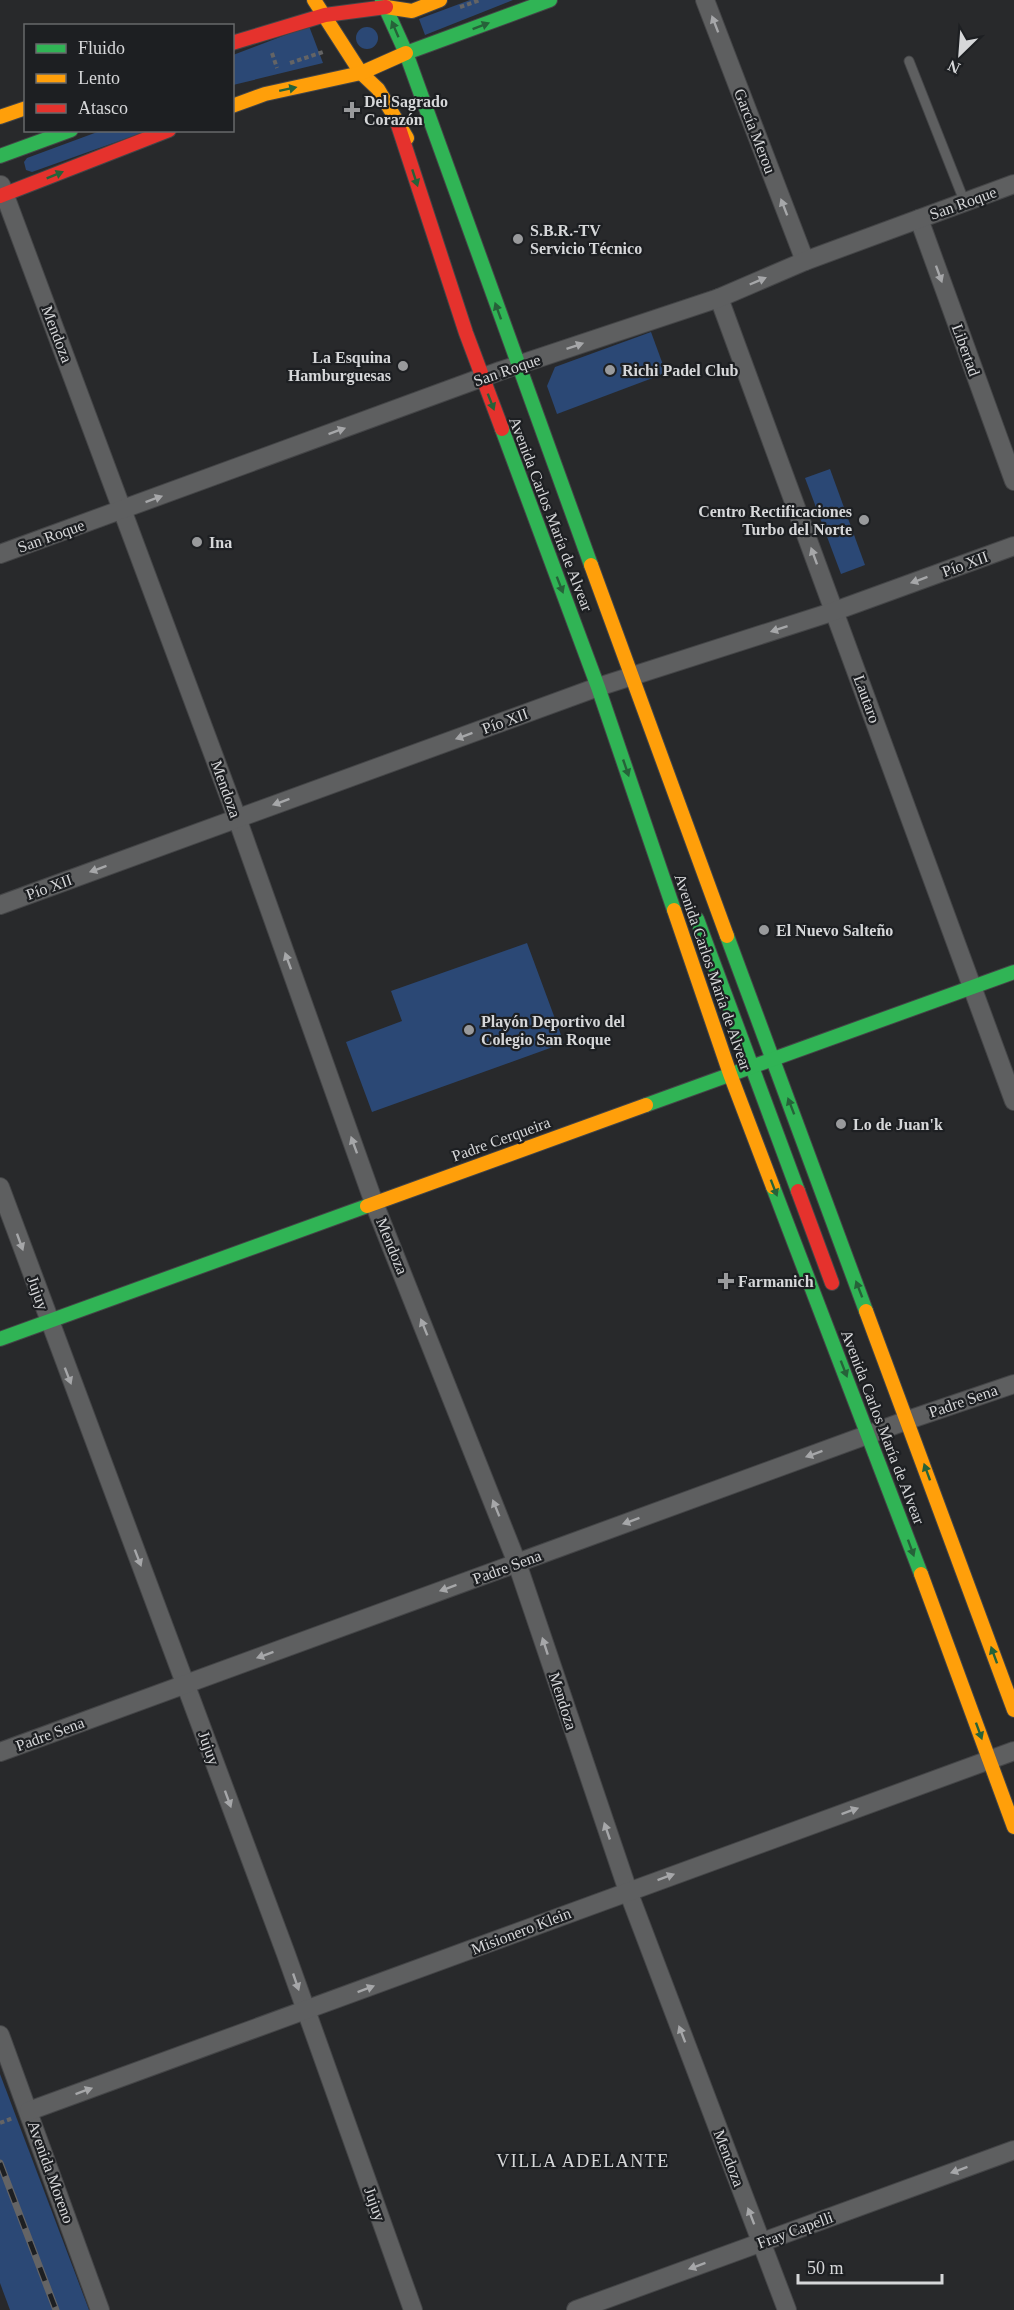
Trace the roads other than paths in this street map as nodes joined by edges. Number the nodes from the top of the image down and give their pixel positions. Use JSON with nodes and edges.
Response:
{"nodes":[{"id":1,"x":314,"y":0,"type":"edge"},
{"id":2,"x":440,"y":0,"type":"edge"},
{"id":3,"x":550,"y":0,"type":"edge"},
{"id":4,"x":705,"y":0,"type":"edge"},
{"id":5,"x":384,"y":3,"type":"edge"},
{"id":6,"x":325,"y":15,"type":"junction"},
{"id":7,"x":234,"y":42,"type":"edge"},
{"id":8,"x":406,"y":53,"type":"junction"},
{"id":9,"x":909,"y":61,"type":"dead end"},
{"id":10,"x":361,"y":73,"type":"junction"},
{"id":11,"x":266,"y":94,"type":"junction"},
{"id":12,"x":234,"y":97,"type":"edge"},
{"id":13,"x":421,"y":99,"type":"junction"},
{"id":14,"x":234,"y":105,"type":"edge"},
{"id":15,"x":24,"y":109,"type":"edge"},
{"id":16,"x":0,"y":117,"type":"edge"},
{"id":17,"x":397,"y":122,"type":"junction"},
{"id":18,"x":66,"y":132,"type":"edge"},
{"id":19,"x":163,"y":132,"type":"edge"},
{"id":20,"x":0,"y":156,"type":"edge"},
{"id":21,"x":1014,"y":184,"type":"edge"},
{"id":22,"x":2,"y":190,"type":"edge"},
{"id":23,"x":965,"y":202,"type":"junction"},
{"id":24,"x":919,"y":219,"type":"junction"},
{"id":25,"x":805,"y":261,"type":"junction"},
{"id":26,"x":719,"y":298,"type":"junction"},
{"id":27,"x":519,"y":365,"type":"junction"},
{"id":28,"x":482,"y":378,"type":"junction"},
{"id":29,"x":1014,"y":481,"type":"edge"},
{"id":30,"x":124,"y":510,"type":"junction"},
{"id":31,"x":1014,"y":546,"type":"edge"},
{"id":32,"x":0,"y":554,"type":"edge"},
{"id":33,"x":835,"y":611,"type":"junction"},
{"id":34,"x":591,"y":628,"type":"dead end"},
{"id":35,"x":632,"y":676,"type":"junction"},
{"id":36,"x":605,"y":685,"type":"junction"},
{"id":37,"x":624,"y":717,"type":"dead end"},
{"id":38,"x":237,"y":818,"type":"junction"},
{"id":39,"x":0,"y":905,"type":"edge"},
{"id":40,"x":694,"y":909,"type":"dead end"},
{"id":41,"x":1014,"y":972,"type":"edge"},
{"id":42,"x":971,"y":987,"type":"junction"},
{"id":43,"x":773,"y":1059,"type":"junction"},
{"id":44,"x":751,"y":1066,"type":"junction"},
{"id":45,"x":730,"y":1074,"type":"junction"},
{"id":46,"x":1014,"y":1101,"type":"edge"},
{"id":47,"x":0,"y":1187,"type":"edge"},
{"id":48,"x":374,"y":1203,"type":"junction"},
{"id":49,"x":837,"y":1297,"type":"dead end"},
{"id":50,"x":48,"y":1321,"type":"junction"},
{"id":51,"x":0,"y":1339,"type":"edge"},
{"id":52,"x":1014,"y":1384,"type":"edge"},
{"id":53,"x":908,"y":1420,"type":"junction"},
{"id":54,"x":882,"y":1430,"type":"junction"},
{"id":55,"x":517,"y":1563,"type":"junction"},
{"id":56,"x":186,"y":1685,"type":"junction"},
{"id":57,"x":1014,"y":1710,"type":"edge"},
{"id":58,"x":0,"y":1752,"type":"edge"},
{"id":59,"x":1004,"y":1756,"type":"edge"},
{"id":60,"x":1014,"y":1827,"type":"edge"},
{"id":61,"x":628,"y":1891,"type":"junction"},
{"id":62,"x":306,"y":2012,"type":"junction"},
{"id":63,"x":0,"y":2035,"type":"edge"},
{"id":64,"x":29,"y":2111,"type":"junction"},
{"id":65,"x":1014,"y":2150,"type":"edge"},
{"id":66,"x":761,"y":2243,"type":"junction"},
{"id":67,"x":100,"y":2310,"type":"edge"},
{"id":68,"x":413,"y":2310,"type":"edge"},
{"id":69,"x":576,"y":2310,"type":"edge"},
{"id":70,"x":787,"y":2310,"type":"edge"}],
"edges":[{"from":1,"to":6,"type":"main road","name":"Avenida Carlos María de Alvear"},
{"from":2,"to":5,"type":"main road"},
{"from":8,"to":3,"type":"main road","one_way":true},
{"from":25,"to":4,"type":"street","name":"García Merou","one_way":true},
{"from":5,"to":6,"type":"main road"},
{"from":8,"to":5,"type":"main road","name":"Avenida Carlos María de Alvear","one_way":true},
{"from":6,"to":7,"type":"main road"},
{"from":6,"to":10,"type":"main road","name":"Avenida Carlos María de Alvear"},
{"from":8,"to":10,"type":"main road"},
{"from":8,"to":13,"type":"main road","name":"Avenida Carlos María de Alvear"},
{"from":9,"to":23,"type":"lane"},
{"from":11,"to":10,"type":"main road","one_way":true},
{"from":10,"to":17,"type":"main road","name":"Avenida Carlos María de Alvear"},
{"from":11,"to":12,"type":"main road"},
{"from":11,"to":14,"type":"main road"},
{"from":13,"to":17,"type":"main road","name":"Avenida Carlos María de Alvear"},
{"from":27,"to":13,"type":"main road","name":"Avenida Carlos María de Alvear","one_way":true},
{"from":15,"to":16,"type":"main road"},
{"from":17,"to":28,"type":"main road","name":"Avenida Carlos María de Alvear","one_way":true},
{"from":18,"to":20,"type":"main road"},
{"from":22,"to":19,"type":"main road","one_way":true},
{"from":21,"to":23,"type":"street","name":"San Roque"},
{"from":22,"to":30,"type":"street","name":"Mendoza"},
{"from":23,"to":24,"type":"street","name":"San Roque"},
{"from":24,"to":25,"type":"street","name":"San Roque"},
{"from":24,"to":29,"type":"street","name":"Libertad","one_way":true},
{"from":26,"to":25,"type":"street","name":"San Roque","one_way":true},
{"from":27,"to":26,"type":"street","name":"San Roque","one_way":true},
{"from":33,"to":26,"type":"street","name":"Lautaro","one_way":true},
{"from":27,"to":28,"type":"street","name":"San Roque"},
{"from":27,"to":35,"type":"main road","name":"Avenida Carlos María de Alvear"},
{"from":30,"to":28,"type":"street","name":"San Roque","one_way":true},
{"from":28,"to":36,"type":"main road","name":"Avenida Carlos María de Alvear","one_way":true},
{"from":30,"to":32,"type":"street","name":"San Roque"},
{"from":30,"to":38,"type":"street","name":"Mendoza"},
{"from":31,"to":33,"type":"street","name":"Pío XII","one_way":true},
{"from":33,"to":35,"type":"street","name":"Pío XII","one_way":true},
{"from":33,"to":42,"type":"street","name":"Lautaro"},
{"from":34,"to":36,"type":"main road","name":"Avenida Carlos María de Alvear"},
{"from":35,"to":36,"type":"street","name":"Pío XII"},
{"from":35,"to":43,"type":"main road","name":"Avenida Carlos María de Alvear"},
{"from":36,"to":37,"type":"main road","name":"Avenida Carlos María de Alvear"},
{"from":36,"to":38,"type":"street","name":"Pío XII","one_way":true},
{"from":36,"to":45,"type":"main road","name":"Avenida Carlos María de Alvear","one_way":true},
{"from":38,"to":39,"type":"street","name":"Pío XII","one_way":true},
{"from":48,"to":38,"type":"street","name":"Mendoza","one_way":true},
{"from":40,"to":44,"type":"main road","name":"Avenida Carlos María de Alvear"},
{"from":41,"to":42,"type":"main road","name":"Padre Cerqueira"},
{"from":42,"to":43,"type":"main road","name":"Padre Cerqueira"},
{"from":42,"to":46,"type":"street","name":"Lautaro"},
{"from":43,"to":44,"type":"main road","name":"Padre Cerqueira"},
{"from":53,"to":43,"type":"main road","name":"Avenida Carlos María de Alvear","one_way":true},
{"from":44,"to":45,"type":"main road","name":"Padre Cerqueira"},
{"from":44,"to":49,"type":"main road","name":"Avenida Carlos María de Alvear"},
{"from":45,"to":48,"type":"main road","name":"Padre Cerqueira"},
{"from":45,"to":54,"type":"main road","name":"Avenida Carlos María de Alvear","one_way":true},
{"from":47,"to":50,"type":"street","name":"Jujuy","one_way":true},
{"from":48,"to":50,"type":"main road","name":"Padre Cerqueira"},
{"from":55,"to":48,"type":"street","name":"Mendoza","one_way":true},
{"from":50,"to":51,"type":"main road","name":"Padre Cerqueira"},
{"from":50,"to":56,"type":"street","name":"Jujuy","one_way":true},
{"from":52,"to":53,"type":"street","name":"Padre Sena"},
{"from":53,"to":54,"type":"street","name":"Padre Sena"},
{"from":57,"to":53,"type":"main road","name":"Avenida Carlos María de Alvear","one_way":true},
{"from":54,"to":55,"type":"street","name":"Padre Sena","one_way":true},
{"from":54,"to":59,"type":"main road","name":"Avenida Carlos María de Alvear","one_way":true},
{"from":55,"to":56,"type":"street","name":"Padre Sena","one_way":true},
{"from":61,"to":55,"type":"street","name":"Mendoza","one_way":true},
{"from":56,"to":58,"type":"street","name":"Padre Sena"},
{"from":56,"to":62,"type":"street","name":"Jujuy","one_way":true},
{"from":59,"to":60,"type":"main road","name":"Avenida Carlos María de Alvear"},
{"from":61,"to":59,"type":"street","name":"Misionero Klein","one_way":true},
{"from":62,"to":61,"type":"street","name":"Misionero Klein","one_way":true},
{"from":66,"to":61,"type":"street","name":"Mendoza","one_way":true},
{"from":64,"to":62,"type":"street","name":"Misionero Klein","one_way":true},
{"from":62,"to":68,"type":"street","name":"Jujuy"},
{"from":63,"to":64,"type":"street","name":"Avenida Moreno"},
{"from":64,"to":67,"type":"street","name":"Avenida Moreno"},
{"from":65,"to":66,"type":"street","name":"Fray Capelli","one_way":true},
{"from":66,"to":69,"type":"street","name":"Fray Capelli","one_way":true},
{"from":66,"to":70,"type":"street","name":"Mendoza"}]}
